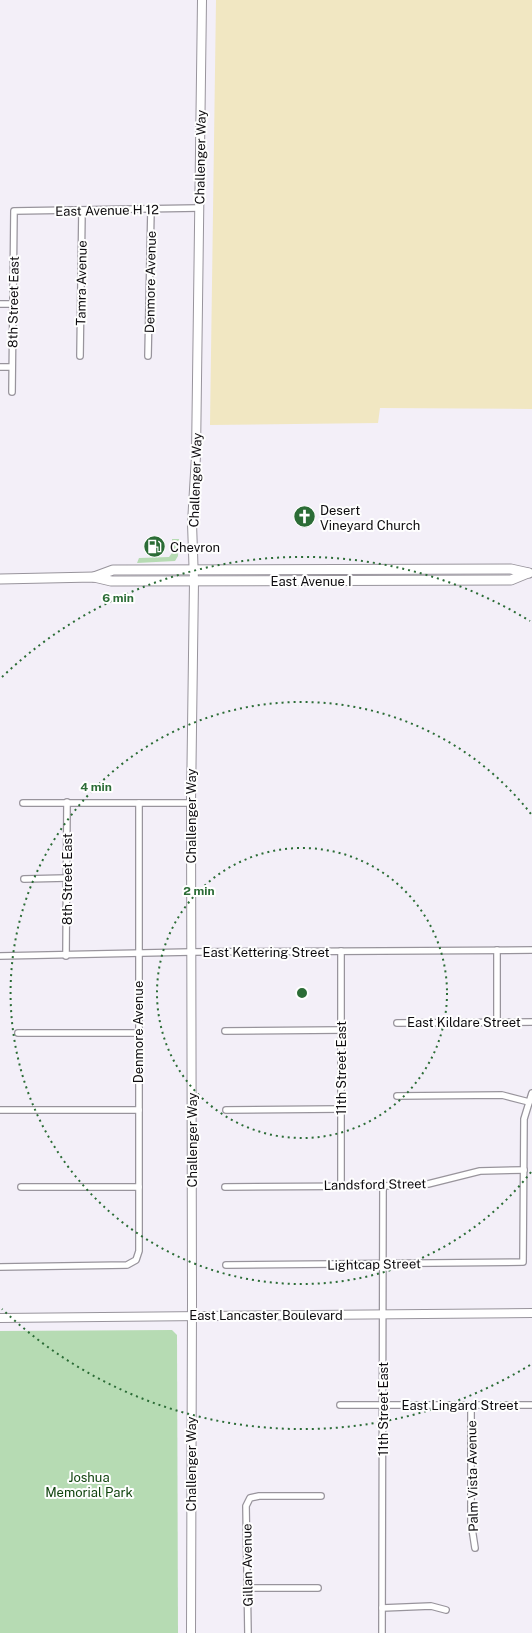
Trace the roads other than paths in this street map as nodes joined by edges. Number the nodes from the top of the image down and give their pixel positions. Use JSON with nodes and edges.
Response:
{"nodes":[{"id":1,"x":202,"y":0,"type":"edge"},
{"id":2,"x":199,"y":208,"type":"junction"},
{"id":3,"x":151,"y":209,"type":"junction"},
{"id":4,"x":82,"y":210,"type":"junction"},
{"id":5,"x":14,"y":211,"type":"joint"},
{"id":6,"x":0,"y":304,"type":"edge"},
{"id":7,"x":14,"y":304,"type":"junction"},
{"id":8,"x":80,"y":356,"type":"dead end"},
{"id":9,"x":148,"y":356,"type":"dead end"},
{"id":10,"x":12,"y":366,"type":"junction"},
{"id":11,"x":0,"y":367,"type":"edge"},
{"id":12,"x":12,"y":392,"type":"dead end"},
{"id":13,"x":193,"y":570,"type":"junction"},
{"id":14,"x":397,"y":570,"type":"junction"},
{"id":15,"x":530,"y":573,"type":"edge"},
{"id":16,"x":94,"y":577,"type":"junction"},
{"id":17,"x":0,"y":579,"type":"edge"},
{"id":18,"x":397,"y":580,"type":"junction"},
{"id":19,"x":194,"y":581,"type":"junction"},
{"id":20,"x":23,"y":802,"type":"dead end"},
{"id":21,"x":67,"y":802,"type":"junction"},
{"id":22,"x":139,"y":802,"type":"junction"},
{"id":23,"x":191,"y":803,"type":"junction"},
{"id":24,"x":67,"y":878,"type":"junction"},
{"id":25,"x":24,"y":879,"type":"dead end"},
{"id":26,"x":496,"y":950,"type":"junction"},
{"id":27,"x":532,"y":950,"type":"edge"},
{"id":28,"x":341,"y":951,"type":"junction"},
{"id":29,"x":191,"y":952,"type":"junction"},
{"id":30,"x":138,"y":954,"type":"junction"},
{"id":31,"x":0,"y":956,"type":"edge"},
{"id":32,"x":66,"y":956,"type":"junction"},
{"id":33,"x":497,"y":1022,"type":"junction"},
{"id":34,"x":532,"y":1022,"type":"edge"},
{"id":35,"x":397,"y":1023,"type":"dead end"},
{"id":36,"x":341,"y":1030,"type":"junction"},
{"id":37,"x":225,"y":1031,"type":"dead end"},
{"id":38,"x":138,"y":1033,"type":"junction"},
{"id":39,"x":18,"y":1034,"type":"dead end"},
{"id":40,"x":532,"y":1093,"type":"edge"},
{"id":41,"x":397,"y":1096,"type":"dead end"},
{"id":42,"x":529,"y":1102,"type":"junction"},
{"id":43,"x":340,"y":1109,"type":"junction"},
{"id":44,"x":0,"y":1110,"type":"edge"},
{"id":45,"x":138,"y":1110,"type":"junction"},
{"id":46,"x":226,"y":1110,"type":"dead end"},
{"id":47,"x":524,"y":1170,"type":"junction"},
{"id":48,"x":341,"y":1185,"type":"junction"},
{"id":49,"x":383,"y":1186,"type":"junction"},
{"id":50,"x":22,"y":1187,"type":"dead end"},
{"id":51,"x":139,"y":1187,"type":"junction"},
{"id":52,"x":225,"y":1187,"type":"dead end"},
{"id":53,"x":382,"y":1264,"type":"junction"},
{"id":54,"x":226,"y":1265,"type":"dead end"},
{"id":55,"x":0,"y":1267,"type":"edge"},
{"id":56,"x":532,"y":1313,"type":"edge"},
{"id":57,"x":383,"y":1314,"type":"junction"},
{"id":58,"x":192,"y":1316,"type":"junction"},
{"id":59,"x":0,"y":1318,"type":"edge"},
{"id":60,"x":340,"y":1405,"type":"dead end"},
{"id":61,"x":383,"y":1405,"type":"junction"},
{"id":62,"x":471,"y":1405,"type":"junction"},
{"id":63,"x":532,"y":1405,"type":"edge"},
{"id":64,"x":321,"y":1496,"type":"dead end"},
{"id":65,"x":475,"y":1548,"type":"dead end"},
{"id":66,"x":248,"y":1588,"type":"junction"},
{"id":67,"x":318,"y":1588,"type":"dead end"},
{"id":68,"x":382,"y":1608,"type":"junction"},
{"id":69,"x":446,"y":1610,"type":"dead end"},
{"id":70,"x":191,"y":1633,"type":"edge"},
{"id":71,"x":248,"y":1633,"type":"edge"},
{"id":72,"x":382,"y":1633,"type":"edge"}],
"edges":[{"from":1,"to":2,"type":"main road","name":"Challenger Way"},
{"from":2,"to":3,"type":"street","name":"East Avenue H 12"},
{"from":2,"to":13,"type":"main road","name":"Challenger Way"},
{"from":3,"to":4,"type":"street","name":"East Avenue H 12"},
{"from":3,"to":9,"type":"street","name":"Denmore Avenue"},
{"from":4,"to":5,"type":"street","name":"East Avenue H 12"},
{"from":4,"to":8,"type":"street","name":"Tamra Avenue"},
{"from":5,"to":7,"type":"street","name":"8th Street East"},
{"from":6,"to":7,"type":"street"},
{"from":7,"to":10,"type":"street","name":"8th Street East"},
{"from":10,"to":11,"type":"street"},
{"from":10,"to":12,"type":"street","name":"8th Street East"},
{"from":13,"to":14,"type":"main road","name":"East Avenue I"},
{"from":13,"to":16,"type":"main road","name":"East Avenue I"},
{"from":13,"to":19,"type":"main road","name":"Challenger Way"},
{"from":14,"to":15,"type":"main road","name":"East Avenue I"},
{"from":14,"to":18,"type":"main road"},
{"from":15,"to":18,"type":"main road","name":"East Avenue I"},
{"from":16,"to":17,"type":"main road","name":"East Avenue I"},
{"from":16,"to":19,"type":"main road","name":"East Avenue I"},
{"from":18,"to":19,"type":"main road","name":"East Avenue I"},
{"from":19,"to":23,"type":"main road","name":"Challenger Way"},
{"from":20,"to":21,"type":"street"},
{"from":21,"to":22,"type":"street"},
{"from":21,"to":24,"type":"street","name":"8th Street East"},
{"from":22,"to":23,"type":"street"},
{"from":22,"to":30,"type":"street","name":"Denmore Avenue"},
{"from":23,"to":29,"type":"main road","name":"Challenger Way"},
{"from":24,"to":25,"type":"street"},
{"from":24,"to":32,"type":"street","name":"8th Street East"},
{"from":26,"to":27,"type":"street","name":"East Kettering Street"},
{"from":26,"to":28,"type":"street","name":"East Kettering Street"},
{"from":26,"to":33,"type":"street"},
{"from":28,"to":29,"type":"street","name":"East Kettering Street"},
{"from":28,"to":36,"type":"street","name":"11th Street East"},
{"from":29,"to":30,"type":"street","name":"East Kettering Street"},
{"from":29,"to":58,"type":"main road","name":"Challenger Way"},
{"from":30,"to":32,"type":"street","name":"East Kettering Street"},
{"from":30,"to":38,"type":"street","name":"Denmore Avenue"},
{"from":31,"to":32,"type":"street","name":"East Kettering Street"},
{"from":33,"to":34,"type":"street","name":"East Kildare Street"},
{"from":33,"to":35,"type":"street","name":"East Kildare Street"},
{"from":36,"to":37,"type":"street"},
{"from":36,"to":43,"type":"street","name":"11th Street East"},
{"from":38,"to":39,"type":"street"},
{"from":38,"to":45,"type":"street","name":"Denmore Avenue"},
{"from":40,"to":42,"type":"street"},
{"from":41,"to":42,"type":"street"},
{"from":42,"to":47,"type":"street"},
{"from":43,"to":46,"type":"street"},
{"from":43,"to":48,"type":"street","name":"11th Street East"},
{"from":44,"to":45,"type":"street"},
{"from":45,"to":51,"type":"street","name":"Denmore Avenue"},
{"from":47,"to":49,"type":"street","name":"Landsford Street"},
{"from":47,"to":53,"type":"street","name":"Lightcap Street"},
{"from":48,"to":49,"type":"street","name":"Landsford Street"},
{"from":48,"to":52,"type":"street","name":"Landsford Street"},
{"from":49,"to":53,"type":"street","name":"11th Street East"},
{"from":50,"to":51,"type":"street"},
{"from":51,"to":55,"type":"street","name":"Denmore Avenue"},
{"from":53,"to":54,"type":"street","name":"Lightcap Street"},
{"from":53,"to":57,"type":"street","name":"11th Street East"},
{"from":56,"to":57,"type":"main road","name":"East Lancaster Boulevard"},
{"from":57,"to":58,"type":"main road","name":"East Lancaster Boulevard"},
{"from":57,"to":61,"type":"street","name":"11th Street East"},
{"from":58,"to":59,"type":"main road","name":"East Lancaster Boulevard"},
{"from":58,"to":70,"type":"main road","name":"Challenger Way"},
{"from":60,"to":61,"type":"street","name":"East Lingard Street"},
{"from":61,"to":62,"type":"street","name":"East Lingard Street"},
{"from":61,"to":68,"type":"street","name":"11th Street East"},
{"from":62,"to":63,"type":"street","name":"East Lingard Street"},
{"from":62,"to":65,"type":"street","name":"Palm Vista Avenue"},
{"from":64,"to":66,"type":"street","name":"Gillan Avenue"},
{"from":66,"to":67,"type":"street"},
{"from":66,"to":71,"type":"street","name":"Gillan Avenue"},
{"from":68,"to":69,"type":"street"},
{"from":68,"to":72,"type":"street","name":"11th Street East"}]}
